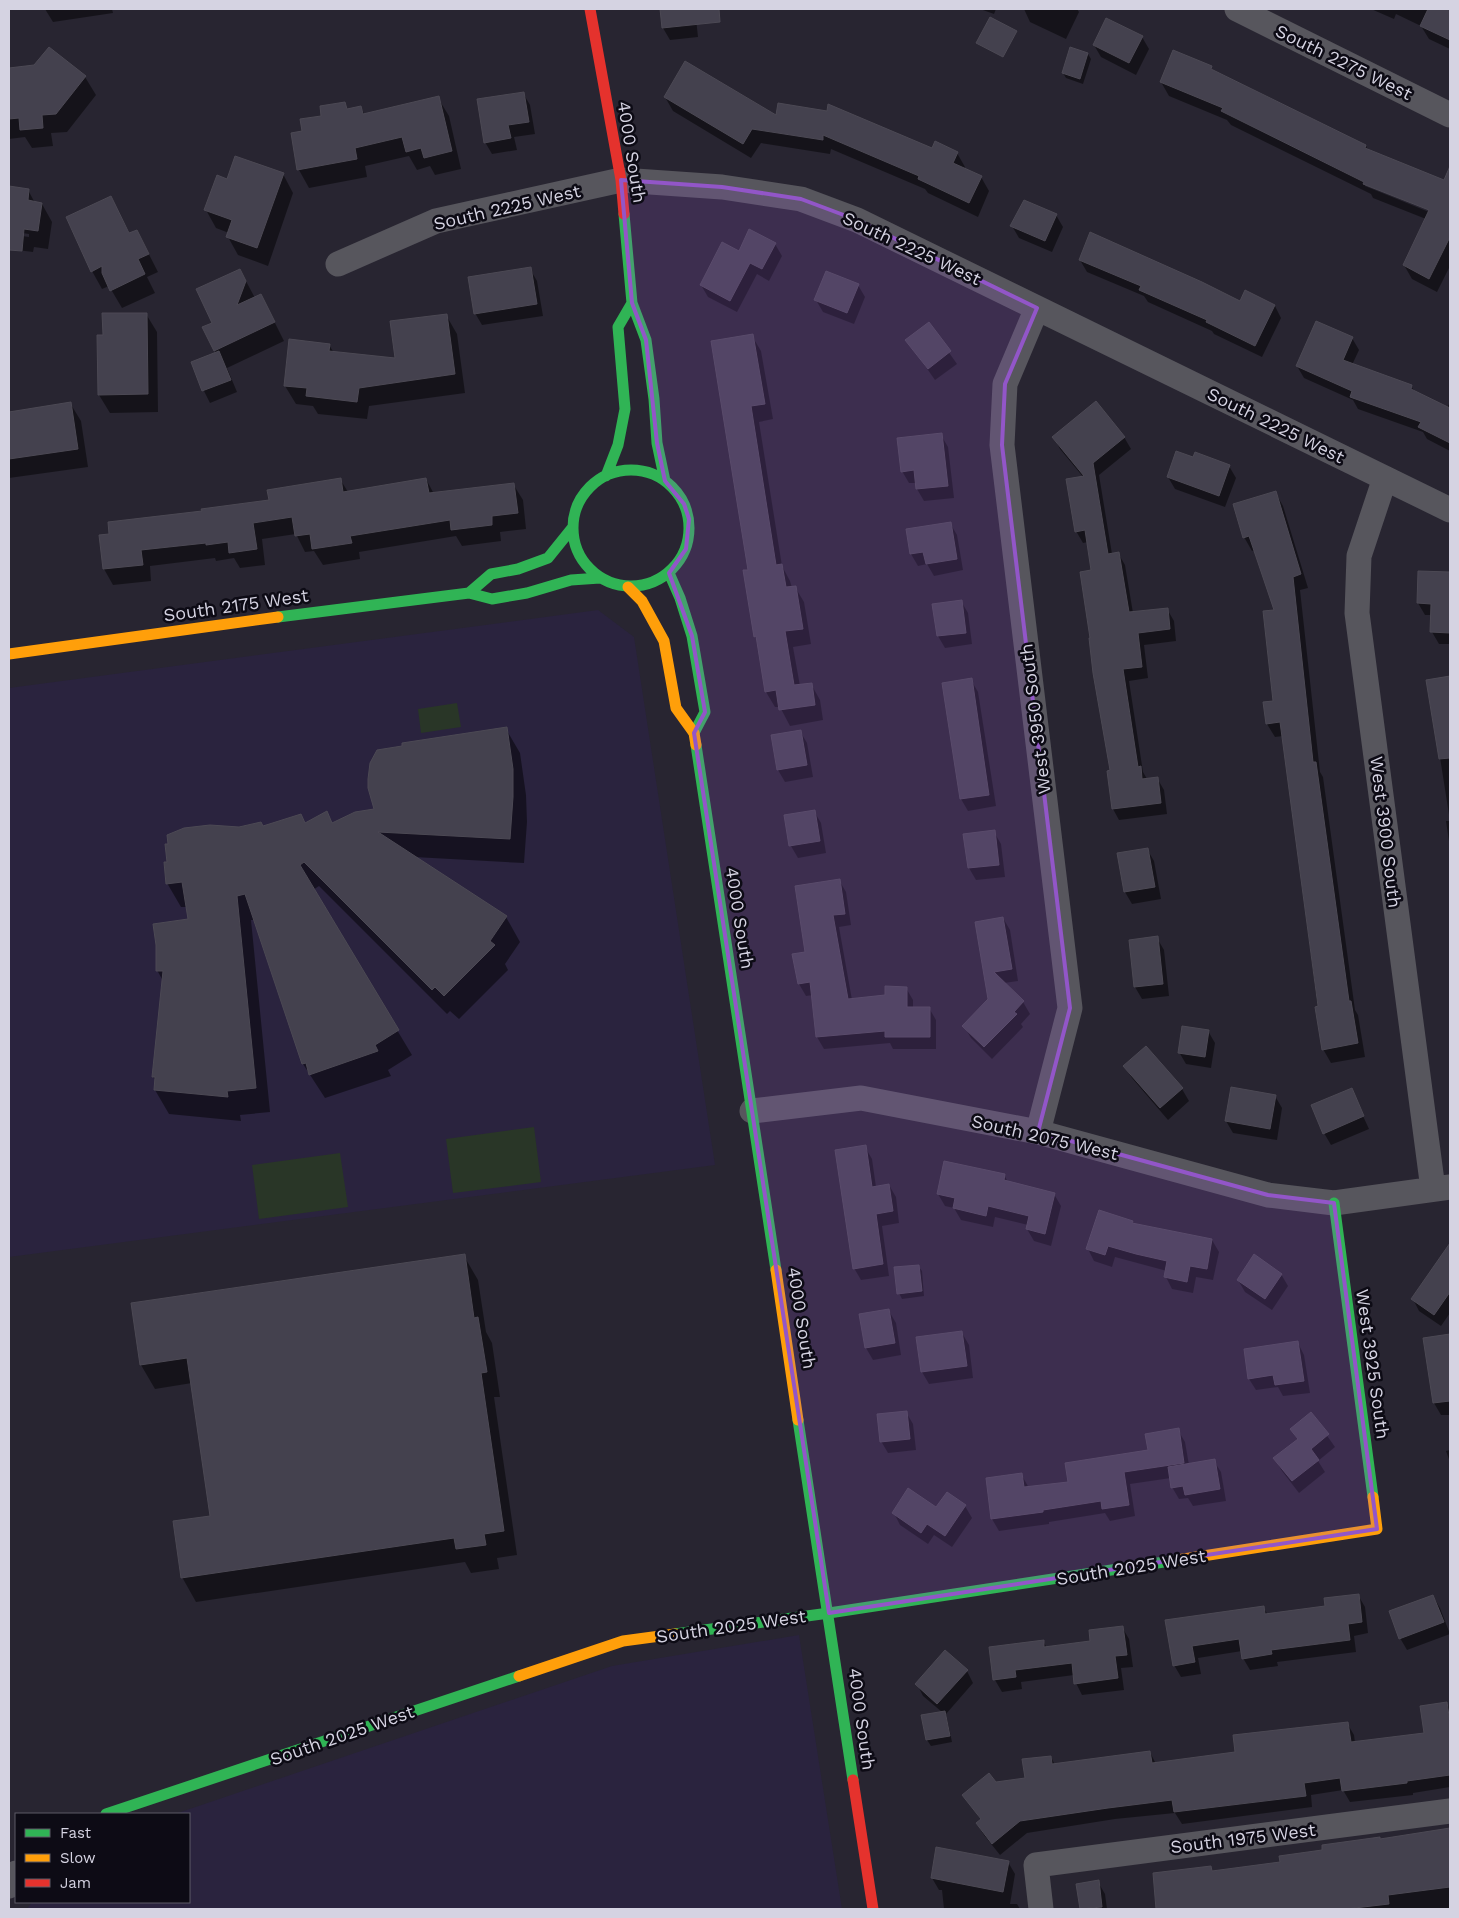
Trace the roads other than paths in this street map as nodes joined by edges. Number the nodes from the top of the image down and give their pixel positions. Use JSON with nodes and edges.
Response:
{"nodes":[{"id":1,"x":590,"y":9,"type":"edge"},
{"id":2,"x":1237,"y":9,"type":"edge"},
{"id":3,"x":1450,"y":115,"type":"edge"},
{"id":4,"x":620,"y":180,"type":"junction"},
{"id":5,"x":338,"y":264,"type":"dead end"},
{"id":6,"x":632,"y":303,"type":"junction"},
{"id":7,"x":1038,"y":308,"type":"junction"},
{"id":8,"x":606,"y":476,"type":"junction"},
{"id":9,"x":1385,"y":478,"type":"junction"},
{"id":10,"x":665,"y":481,"type":"junction"},
{"id":11,"x":1450,"y":510,"type":"edge"},
{"id":12,"x":573,"y":527,"type":"junction"},
{"id":13,"x":669,"y":574,"type":"junction"},
{"id":14,"x":600,"y":578,"type":"junction"},
{"id":15,"x":628,"y":587,"type":"junction"},
{"id":16,"x":469,"y":592,"type":"junction"},
{"id":17,"x":9,"y":654,"type":"edge"},
{"id":18,"x":694,"y":733,"type":"junction"},
{"id":19,"x":752,"y":1111,"type":"junction"},
{"id":20,"x":1038,"y":1132,"type":"junction"},
{"id":21,"x":1441,"y":1188,"type":"edge"},
{"id":22,"x":1334,"y":1203,"type":"junction"},
{"id":23,"x":1378,"y":1529,"type":"joint"},
{"id":24,"x":829,"y":1613,"type":"junction"},
{"id":25,"x":1450,"y":1811,"type":"edge"},
{"id":26,"x":109,"y":1813,"type":"edge"},
{"id":27,"x":15,"y":1875,"type":"edge"},
{"id":28,"x":9,"y":1886,"type":"edge"},
{"id":29,"x":873,"y":1909,"type":"edge"},
{"id":30,"x":1041,"y":1909,"type":"edge"}],
"edges":[{"from":1,"to":4,"type":"street","name":"4000 South"},
{"from":2,"to":3,"type":"street","name":"South 2275 West"},
{"from":4,"to":5,"type":"street","name":"South 2225 West"},
{"from":4,"to":6,"type":"street","name":"4000 South"},
{"from":4,"to":7,"type":"street","name":"South 2225 West"},
{"from":6,"to":8,"type":"street"},
{"from":6,"to":10,"type":"street","name":"4000 South"},
{"from":7,"to":9,"type":"street","name":"South 2225 West"},
{"from":7,"to":20,"type":"street","name":"West 3950 South"},
{"from":8,"to":10,"type":"street"},
{"from":8,"to":12,"type":"street"},
{"from":9,"to":11,"type":"street","name":"South 2225 West"},
{"from":9,"to":21,"type":"street","name":"West 3900 South"},
{"from":10,"to":13,"type":"street"},
{"from":12,"to":14,"type":"street"},
{"from":12,"to":16,"type":"street"},
{"from":13,"to":15,"type":"street"},
{"from":13,"to":18,"type":"street"},
{"from":14,"to":15,"type":"street"},
{"from":14,"to":16,"type":"street","name":"South 2175 West"},
{"from":15,"to":18,"type":"street","name":"4000 South"},
{"from":16,"to":17,"type":"street","name":"South 2175 West"},
{"from":18,"to":19,"type":"street","name":"4000 South"},
{"from":19,"to":20,"type":"street","name":"South 2075 West"},
{"from":19,"to":24,"type":"street","name":"4000 South"},
{"from":20,"to":22,"type":"street","name":"South 2075 West"},
{"from":21,"to":22,"type":"street","name":"South 2075 West"},
{"from":22,"to":23,"type":"street","name":"West 3925 South"},
{"from":23,"to":24,"type":"street","name":"South 2025 West"},
{"from":24,"to":26,"type":"street","name":"South 2025 West"},
{"from":24,"to":29,"type":"street","name":"4000 South"},
{"from":25,"to":30,"type":"street","name":"South 1975 West"},
{"from":27,"to":28,"type":"street"}]}
